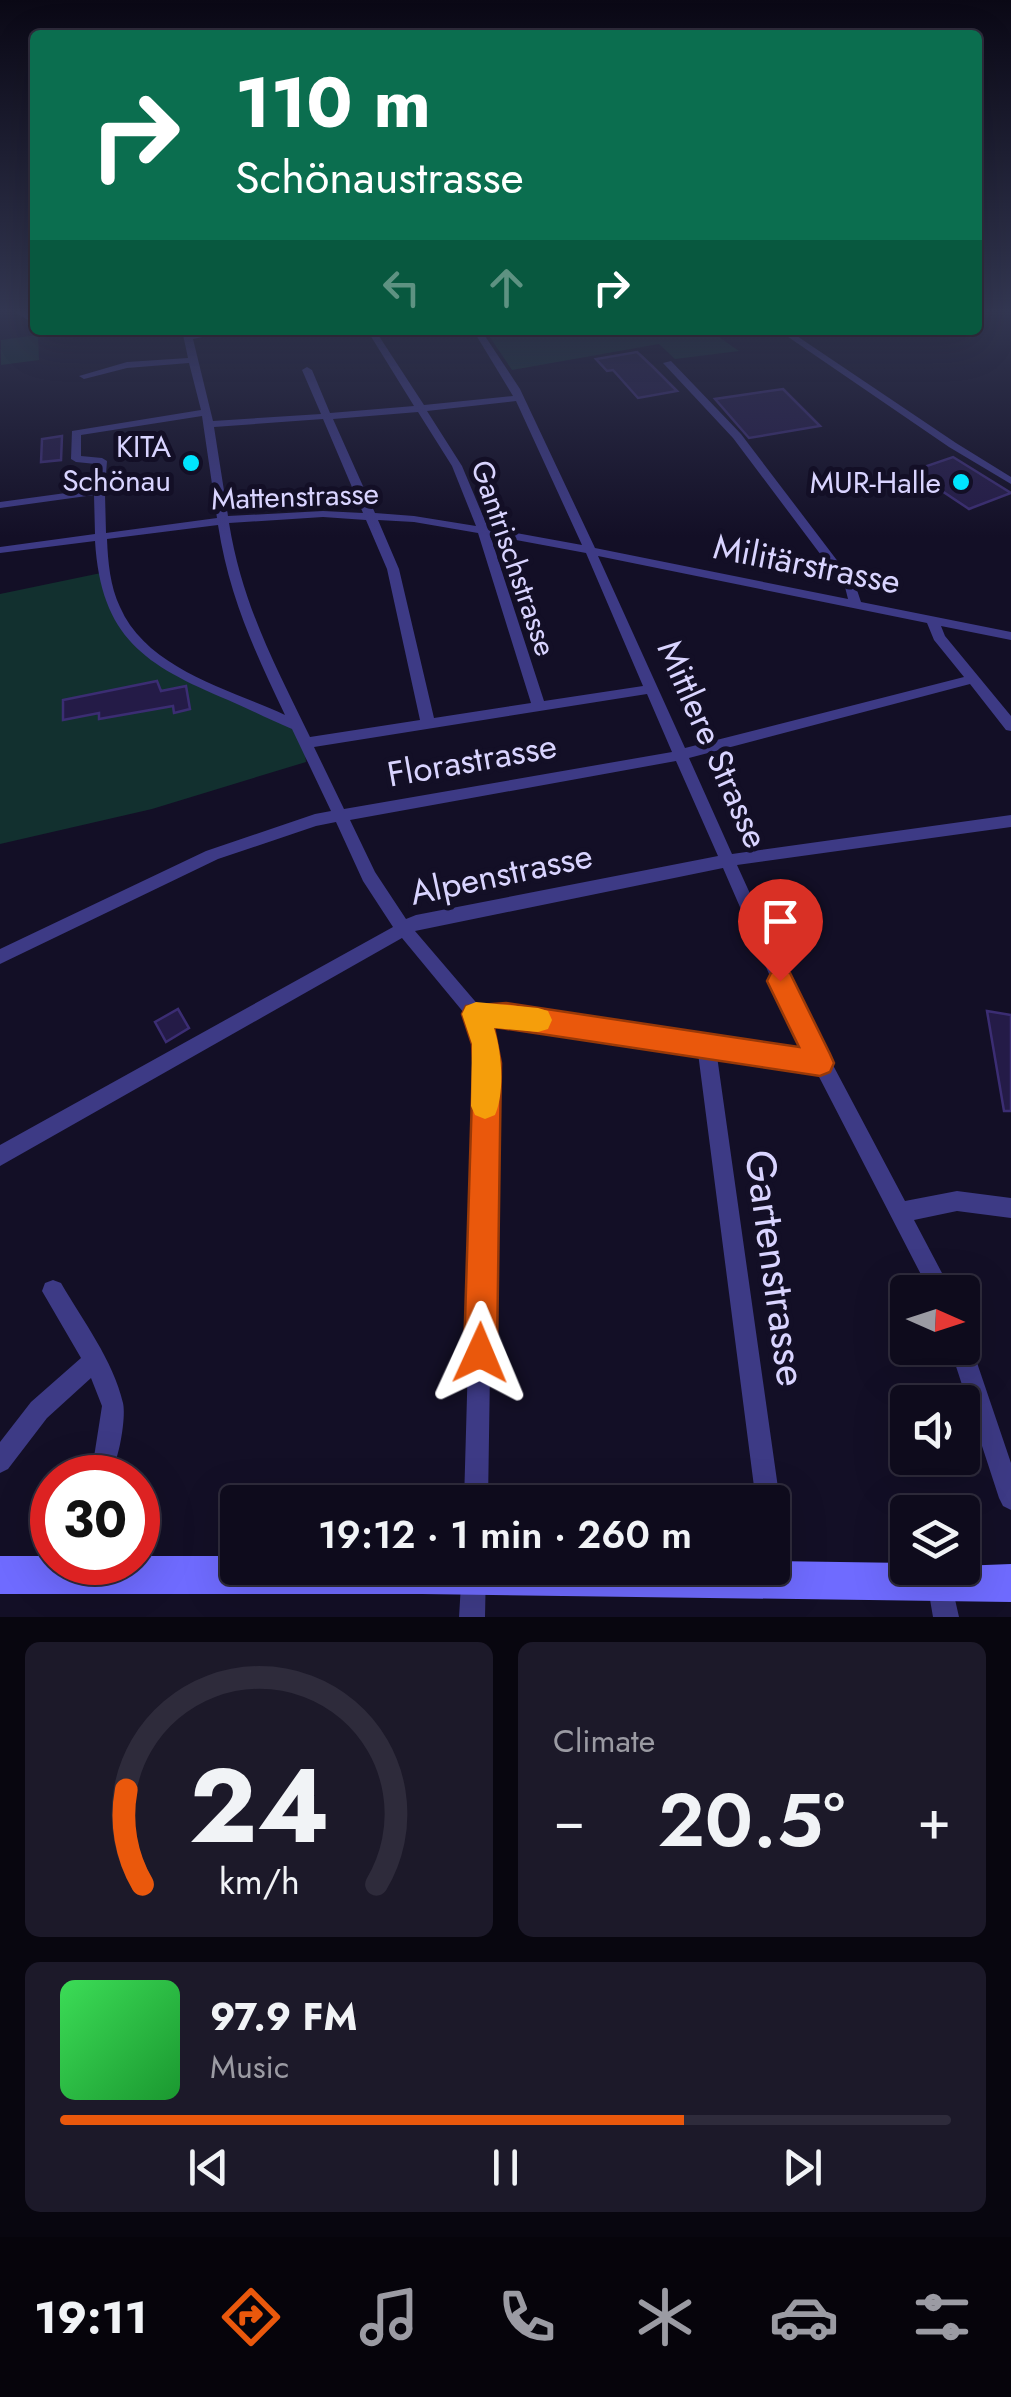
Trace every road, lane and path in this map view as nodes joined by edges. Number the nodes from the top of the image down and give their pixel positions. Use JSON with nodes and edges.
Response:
{"nodes":[{"id":1,"x":200,"y":385,"type":"edge"},
{"id":2,"x":314,"y":385,"type":"edge"},
{"id":3,"x":408,"y":385,"type":"edge"},
{"id":4,"x":511,"y":385,"type":"edge"},
{"id":5,"x":689,"y":385,"type":"edge"},
{"id":6,"x":867,"y":385,"type":"edge"},
{"id":7,"x":519,"y":398,"type":"junction"},
{"id":8,"x":424,"y":409,"type":"junction"},
{"id":9,"x":327,"y":416,"type":"junction"},
{"id":10,"x":207,"y":418,"type":"junction"},
{"id":11,"x":166,"y":482,"type":"dead end"},
{"id":12,"x":1011,"y":482,"type":"edge"},
{"id":13,"x":100,"y":492,"type":"junction"},
{"id":14,"x":0,"y":505,"type":"edge"},
{"id":15,"x":372,"y":516,"type":"junction"},
{"id":16,"x":224,"y":520,"type":"junction"},
{"id":17,"x":483,"y":530,"type":"junction"},
{"id":18,"x":100,"y":536,"type":"junction"},
{"id":19,"x":0,"y":550,"type":"edge"},
{"id":20,"x":590,"y":551,"type":"junction"},
{"id":21,"x":855,"y":604,"type":"junction"},
{"id":22,"x":932,"y":620,"type":"junction"},
{"id":23,"x":1011,"y":636,"type":"edge"},
{"id":24,"x":973,"y":680,"type":"junction"},
{"id":25,"x":651,"y":689,"type":"junction"},
{"id":26,"x":279,"y":692,"type":"junction"},
{"id":27,"x":251,"y":702,"type":"junction"},
{"id":28,"x":539,"y":706,"type":"junction"},
{"id":29,"x":294,"y":724,"type":"junction"},
{"id":30,"x":428,"y":724,"type":"junction"},
{"id":31,"x":1011,"y":726,"type":"edge"},
{"id":32,"x":304,"y":743,"type":"junction"},
{"id":33,"x":680,"y":755,"type":"junction"},
{"id":34,"x":340,"y":814,"type":"junction"},
{"id":35,"x":1011,"y":821,"type":"edge"},
{"id":36,"x":727,"y":861,"type":"junction"},
{"id":37,"x":403,"y":928,"type":"junction"},
{"id":38,"x":0,"y":957,"type":"edge"},
{"id":39,"x":476,"y":1014,"type":"junction"},
{"id":40,"x":706,"y":1044,"type":"junction"},
{"id":41,"x":820,"y":1063,"type":"junction"},
{"id":42,"x":0,"y":1156,"type":"edge"},
{"id":43,"x":1011,"y":1208,"type":"edge"},
{"id":44,"x":902,"y":1212,"type":"junction"},
{"id":45,"x":932,"y":1275,"type":"edge"},
{"id":46,"x":53,"y":1291,"type":"dead end"},
{"id":47,"x":96,"y":1360,"type":"junction"},
{"id":48,"x":967,"y":1365,"type":"edge"},
{"id":49,"x":106,"y":1455,"type":"edge"},
{"id":50,"x":0,"y":1461,"type":"edge"},
{"id":51,"x":476,"y":1485,"type":"edge"},
{"id":52,"x":766,"y":1485,"type":"edge"},
{"id":53,"x":1011,"y":1498,"type":"edge"},
{"id":54,"x":220,"y":1573,"type":"edge"},
{"id":55,"x":0,"y":1574,"type":"edge"},
{"id":56,"x":790,"y":1580,"type":"edge"},
{"id":57,"x":1011,"y":1583,"type":"edge"},
{"id":58,"x":473,"y":1585,"type":"edge"},
{"id":59,"x":943,"y":1599,"type":"edge"},
{"id":60,"x":472,"y":1617,"type":"edge"}],
"edges":[{"from":1,"to":10,"type":"street"},
{"from":2,"to":9,"type":"street"},
{"from":3,"to":8,"type":"street","name":"Gantrischstrasse"},
{"from":4,"to":7,"type":"street","name":"Mittlere Strasse"},
{"from":5,"to":21,"type":"street"},
{"from":6,"to":12,"type":"street"},
{"from":7,"to":8,"type":"street"},
{"from":7,"to":20,"type":"street","name":"Mittlere Strasse"},
{"from":8,"to":9,"type":"street"},
{"from":8,"to":17,"type":"street","name":"Gantrischstrasse"},
{"from":9,"to":10,"type":"street"},
{"from":9,"to":15,"type":"street"},
{"from":10,"to":13,"type":"street"},
{"from":10,"to":16,"type":"street"},
{"from":11,"to":13,"type":"street"},
{"from":13,"to":14,"type":"street"},
{"from":13,"to":18,"type":"street"},
{"from":15,"to":16,"type":"street","name":"Mattenstrasse"},
{"from":15,"to":17,"type":"street","name":"Mattenstrasse"},
{"from":15,"to":30,"type":"street"},
{"from":16,"to":18,"type":"street","name":"Mattenstrasse"},
{"from":16,"to":26,"type":"street"},
{"from":17,"to":20,"type":"street","name":"Mattenstrasse"},
{"from":17,"to":28,"type":"street","name":"Gantrischstrasse"},
{"from":18,"to":19,"type":"street","name":"Mattenstrasse"},
{"from":18,"to":27,"type":"street"},
{"from":20,"to":21,"type":"street","name":"Militärstrasse"},
{"from":20,"to":25,"type":"street","name":"Mittlere Strasse"},
{"from":21,"to":22,"type":"street","name":"Militärstrasse"},
{"from":22,"to":23,"type":"street","name":"Militärstrasse"},
{"from":22,"to":24,"type":"street"},
{"from":24,"to":31,"type":"street"},
{"from":24,"to":33,"type":"street","name":"Florastrasse"},
{"from":25,"to":28,"type":"street"},
{"from":25,"to":33,"type":"street","name":"Mittlere Strasse"},
{"from":26,"to":27,"type":"street"},
{"from":26,"to":29,"type":"street"},
{"from":27,"to":29,"type":"street"},
{"from":28,"to":30,"type":"street"},
{"from":29,"to":32,"type":"street"},
{"from":30,"to":32,"type":"street"},
{"from":32,"to":34,"type":"street"},
{"from":33,"to":34,"type":"street","name":"Florastrasse"},
{"from":33,"to":36,"type":"street","name":"Mittlere Strasse"},
{"from":34,"to":37,"type":"street"},
{"from":34,"to":38,"type":"street","name":"Florastrasse"},
{"from":35,"to":36,"type":"street","name":"Alpenstrasse"},
{"from":36,"to":37,"type":"street","name":"Alpenstrasse"},
{"from":36,"to":41,"type":"street","name":"Mittlere Strasse"},
{"from":37,"to":39,"type":"street"},
{"from":37,"to":42,"type":"street","name":"Alpenstrasse"},
{"from":39,"to":40,"type":"street"},
{"from":39,"to":51,"type":"street"},
{"from":40,"to":41,"type":"street"},
{"from":40,"to":52,"type":"street","name":"Gartenstrasse"},
{"from":41,"to":44,"type":"street","name":"Mittlere Strasse"},
{"from":43,"to":44,"type":"street"},
{"from":44,"to":45,"type":"street","name":"Mittlere Strasse"},
{"from":46,"to":47,"type":"street"},
{"from":47,"to":49,"type":"street"},
{"from":47,"to":50,"type":"street"},
{"from":48,"to":53,"type":"street"},
{"from":54,"to":55,"type":"street"},
{"from":56,"to":59,"type":"street"},
{"from":57,"to":59,"type":"street"},
{"from":58,"to":60,"type":"street"}]}
